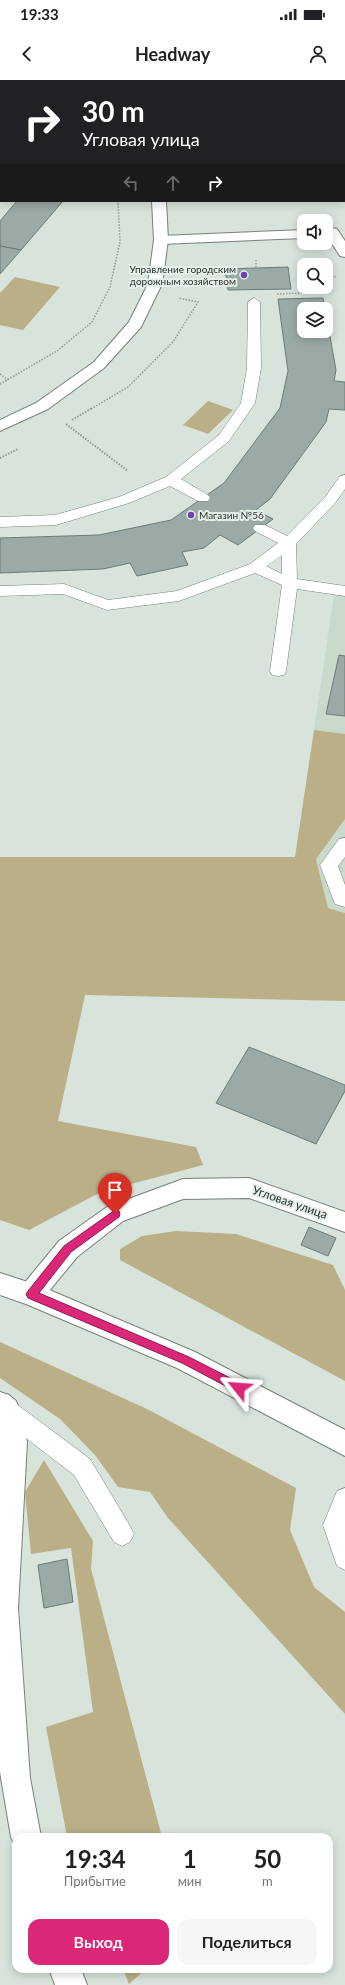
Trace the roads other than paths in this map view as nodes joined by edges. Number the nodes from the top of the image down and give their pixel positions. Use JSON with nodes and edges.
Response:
{"nodes":[{"id":1,"x":159,"y":202,"type":"edge"},
{"id":2,"x":334,"y":232,"type":"edge"},
{"id":3,"x":297,"y":234,"type":"edge"},
{"id":4,"x":162,"y":240,"type":"junction"},
{"id":5,"x":345,"y":253,"type":"edge"},
{"id":6,"x":254,"y":302,"type":"road end"},
{"id":7,"x":0,"y":426,"type":"edge"},
{"id":8,"x":345,"y":479,"type":"edge"},
{"id":9,"x":171,"y":480,"type":"junction"},
{"id":10,"x":203,"y":498,"type":"dead end"},
{"id":11,"x":0,"y":522,"type":"edge"},
{"id":12,"x":260,"y":528,"type":"dead end"},
{"id":13,"x":289,"y":543,"type":"junction"},
{"id":14,"x":256,"y":567,"type":"junction"},
{"id":15,"x":290,"y":583,"type":"junction"},
{"id":16,"x":0,"y":591,"type":"edge"},
{"id":17,"x":345,"y":591,"type":"edge"},
{"id":18,"x":278,"y":671,"type":"dead end"},
{"id":19,"x":345,"y":844,"type":"edge"},
{"id":20,"x":345,"y":900,"type":"edge"},
{"id":21,"x":345,"y":1222,"type":"edge"},
{"id":22,"x":0,"y":1284,"type":"edge"},
{"id":23,"x":31,"y":1294,"type":"junction"},
{"id":24,"x":4,"y":1407,"type":"edge"},
{"id":25,"x":7,"y":1440,"type":"edge"},
{"id":26,"x":345,"y":1444,"type":"edge"},
{"id":27,"x":345,"y":1499,"type":"edge"},
{"id":28,"x":122,"y":1534,"type":"dead end"},
{"id":29,"x":345,"y":1558,"type":"edge"},
{"id":30,"x":25,"y":1833,"type":"edge"},
{"id":31,"x":66,"y":1973,"type":"edge"},
{"id":32,"x":71,"y":1985,"type":"edge"}],
"edges":[{"from":1,"to":4,"type":"street"},
{"from":2,"to":5,"type":"street"},
{"from":3,"to":4,"type":"street"},
{"from":4,"to":7,"type":"street"},
{"from":6,"to":9,"type":"lane"},
{"from":8,"to":13,"type":"lane"},
{"from":9,"to":10,"type":"lane"},
{"from":9,"to":11,"type":"lane"},
{"from":12,"to":13,"type":"lane"},
{"from":13,"to":14,"type":"lane"},
{"from":13,"to":15,"type":"lane"},
{"from":14,"to":15,"type":"lane"},
{"from":14,"to":16,"type":"lane"},
{"from":15,"to":17,"type":"lane"},
{"from":15,"to":18,"type":"lane"},
{"from":19,"to":20,"type":"lane"},
{"from":21,"to":23,"type":"street","name":"Угловая улица"},
{"from":22,"to":23,"type":"street"},
{"from":23,"to":26,"type":"street"},
{"from":24,"to":25,"type":"street"},
{"from":24,"to":28,"type":"lane"},
{"from":25,"to":30,"type":"street"},
{"from":27,"to":29,"type":"lane"},
{"from":31,"to":32,"type":"street"}]}
